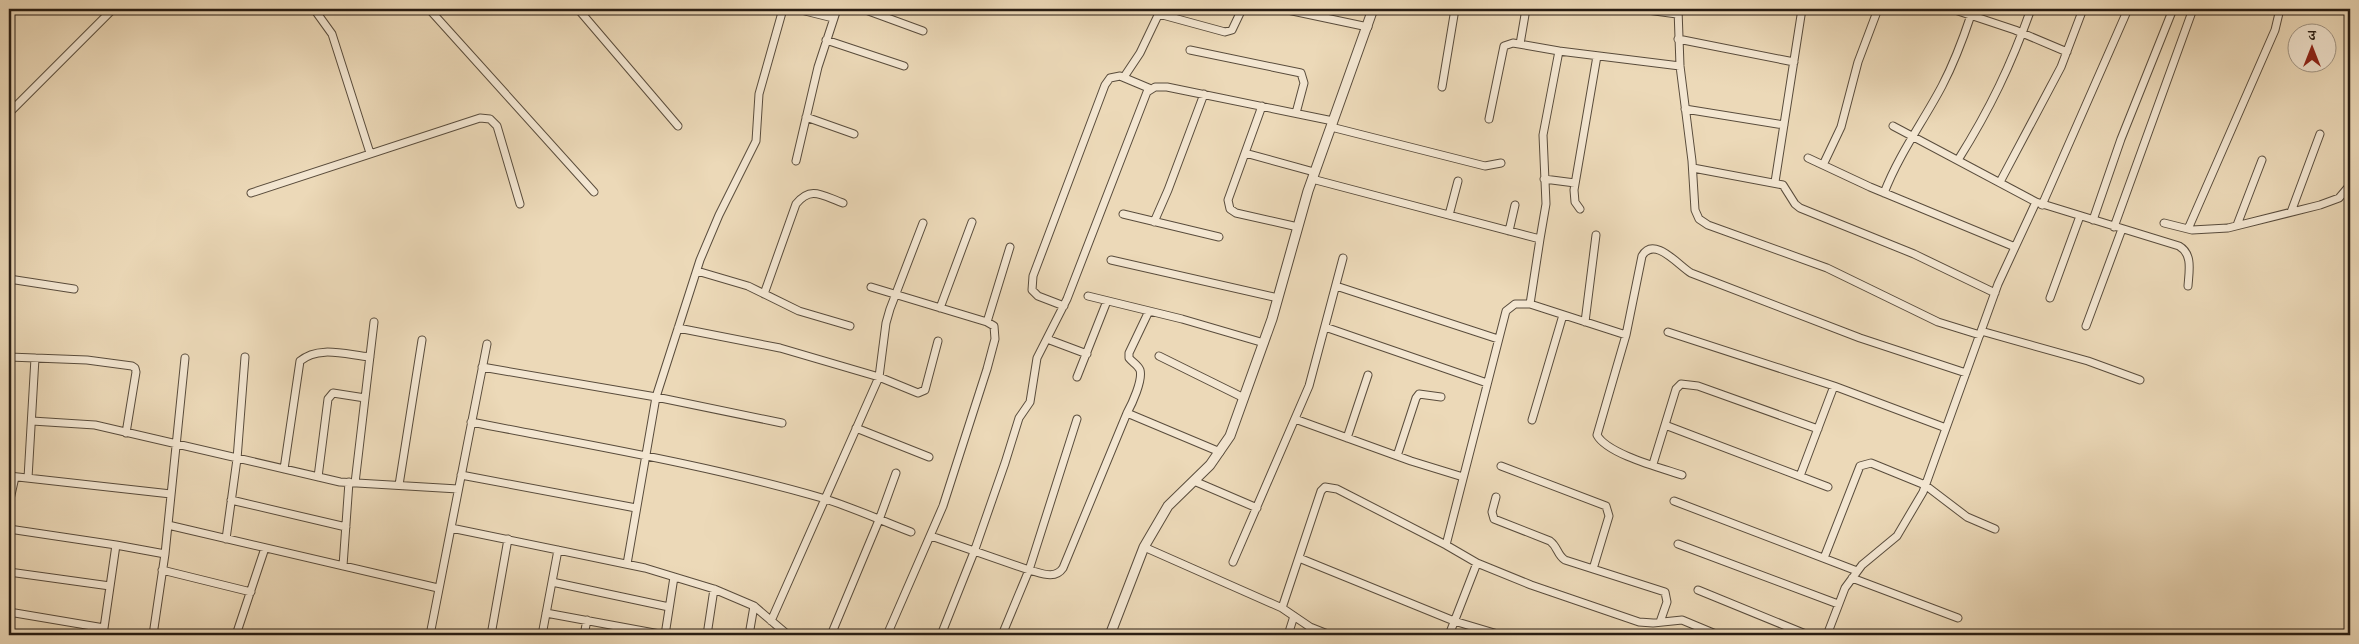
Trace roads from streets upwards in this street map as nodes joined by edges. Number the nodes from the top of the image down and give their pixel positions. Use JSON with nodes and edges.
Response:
{"nodes":[{"id":1,"x":113,"y":9,"type":"edge"},
{"id":2,"x":314,"y":9,"type":"edge"},
{"id":3,"x":429,"y":9,"type":"edge"},
{"id":4,"x":578,"y":9,"type":"edge"},
{"id":5,"x":783,"y":9,"type":"edge"},
{"id":6,"x":797,"y":9,"type":"edge"},
{"id":7,"x":837,"y":9,"type":"edge"},
{"id":8,"x":863,"y":9,"type":"edge"},
{"id":9,"x":1242,"y":9,"type":"edge"},
{"id":10,"x":1283,"y":9,"type":"edge"},
{"id":11,"x":1373,"y":9,"type":"edge"},
{"id":12,"x":1455,"y":9,"type":"edge"},
{"id":13,"x":1526,"y":9,"type":"edge"},
{"id":14,"x":1640,"y":9,"type":"edge"},
{"id":15,"x":1802,"y":9,"type":"edge"},
{"id":16,"x":1878,"y":9,"type":"edge"},
{"id":17,"x":1952,"y":9,"type":"edge"},
{"id":18,"x":2031,"y":9,"type":"edge"},
{"id":19,"x":2083,"y":9,"type":"edge"},
{"id":20,"x":2128,"y":9,"type":"edge"},
{"id":21,"x":2173,"y":9,"type":"edge"},
{"id":22,"x":2193,"y":9,"type":"edge"},
{"id":23,"x":2280,"y":9,"type":"edge"},
{"id":24,"x":1160,"y":12,"type":"edge"},
{"id":25,"x":1677,"y":12,"type":"edge"},
{"id":26,"x":1972,"y":15,"type":"junction"},
{"id":27,"x":833,"y":18,"type":"junction"},
{"id":28,"x":1368,"y":28,"type":"junction"},
{"id":29,"x":923,"y":31,"type":"dead end"},
{"id":30,"x":2022,"y":33,"type":"junction"},
{"id":31,"x":1678,"y":39,"type":"junction"},
{"id":32,"x":826,"y":40,"type":"junction"},
{"id":33,"x":1520,"y":44,"type":"junction"},
{"id":34,"x":1190,"y":50,"type":"dead end"},
{"id":35,"x":1559,"y":51,"type":"junction"},
{"id":36,"x":2067,"y":52,"type":"junction"},
{"id":37,"x":1598,"y":56,"type":"junction"},
{"id":38,"x":1794,"y":62,"type":"junction"},
{"id":39,"x":904,"y":66,"type":"dead end"},
{"id":40,"x":1680,"y":66,"type":"junction"},
{"id":41,"x":1124,"y":77,"type":"junction"},
{"id":42,"x":1442,"y":87,"type":"dead end"},
{"id":43,"x":1151,"y":88,"type":"junction"},
{"id":44,"x":1204,"y":94,"type":"junction"},
{"id":45,"x":1262,"y":106,"type":"junction"},
{"id":46,"x":1685,"y":109,"type":"junction"},
{"id":47,"x":9,"y":113,"type":"edge"},
{"id":48,"x":1296,"y":113,"type":"junction"},
{"id":49,"x":806,"y":117,"type":"junction"},
{"id":50,"x":1489,"y":119,"type":"dead end"},
{"id":51,"x":1332,"y":124,"type":"junction"},
{"id":52,"x":1784,"y":125,"type":"junction"},
{"id":53,"x":678,"y":126,"type":"dead end"},
{"id":54,"x":1893,"y":126,"type":"dead end"},
{"id":55,"x":854,"y":134,"type":"dead end"},
{"id":56,"x":2320,"y":134,"type":"dead end"},
{"id":57,"x":1911,"y":136,"type":"junction"},
{"id":58,"x":370,"y":153,"type":"junction"},
{"id":59,"x":1245,"y":153,"type":"junction"},
{"id":60,"x":1808,"y":158,"type":"dead end"},
{"id":61,"x":1958,"y":160,"type":"junction"},
{"id":62,"x":2262,"y":160,"type":"dead end"},
{"id":63,"x":796,"y":161,"type":"dead end"},
{"id":64,"x":1501,"y":163,"type":"dead end"},
{"id":65,"x":1823,"y":165,"type":"junction"},
{"id":66,"x":1693,"y":168,"type":"junction"},
{"id":67,"x":1313,"y":175,"type":"junction"},
{"id":68,"x":1544,"y":179,"type":"junction"},
{"id":69,"x":1458,"y":181,"type":"dead end"},
{"id":70,"x":1775,"y":182,"type":"junction"},
{"id":71,"x":2000,"y":182,"type":"junction"},
{"id":72,"x":1575,"y":183,"type":"junction"},
{"id":73,"x":2350,"y":185,"type":"edge"},
{"id":74,"x":594,"y":192,"type":"dead end"},
{"id":75,"x":251,"y":193,"type":"dead end"},
{"id":76,"x":1884,"y":193,"type":"junction"},
{"id":77,"x":843,"y":203,"type":"dead end"},
{"id":78,"x":520,"y":204,"type":"dead end"},
{"id":79,"x":2039,"y":204,"type":"junction"},
{"id":80,"x":1515,"y":205,"type":"dead end"},
{"id":81,"x":1580,"y":209,"type":"dead end"},
{"id":82,"x":2291,"y":212,"type":"junction"},
{"id":83,"x":1123,"y":214,"type":"dead end"},
{"id":84,"x":1449,"y":215,"type":"junction"},
{"id":85,"x":2080,"y":216,"type":"junction"},
{"id":86,"x":2093,"y":220,"type":"junction"},
{"id":87,"x":972,"y":222,"type":"dead end"},
{"id":88,"x":1154,"y":222,"type":"junction"},
{"id":89,"x":923,"y":223,"type":"dead end"},
{"id":90,"x":2164,"y":224,"type":"dead end"},
{"id":91,"x":2237,"y":225,"type":"junction"},
{"id":92,"x":1298,"y":227,"type":"junction"},
{"id":93,"x":2118,"y":228,"type":"junction"},
{"id":94,"x":2188,"y":229,"type":"junction"},
{"id":95,"x":1510,"y":231,"type":"junction"},
{"id":96,"x":1596,"y":236,"type":"dead end"},
{"id":97,"x":1219,"y":238,"type":"dead end"},
{"id":98,"x":1540,"y":239,"type":"junction"},
{"id":99,"x":1010,"y":246,"type":"dead end"},
{"id":100,"x":2016,"y":247,"type":"junction"},
{"id":101,"x":1343,"y":258,"type":"dead end"},
{"id":102,"x":1111,"y":260,"type":"dead end"},
{"id":103,"x":697,"y":270,"type":"junction"},
{"id":104,"x":9,"y":280,"type":"edge"},
{"id":105,"x":1336,"y":286,"type":"junction"},
{"id":106,"x":2188,"y":286,"type":"dead end"},
{"id":107,"x":871,"y":287,"type":"dead end"},
{"id":108,"x":74,"y":289,"type":"dead end"},
{"id":109,"x":1995,"y":293,"type":"junction"},
{"id":110,"x":764,"y":294,"type":"junction"},
{"id":111,"x":896,"y":294,"type":"junction"},
{"id":112,"x":1088,"y":296,"type":"dead end"},
{"id":113,"x":1278,"y":298,"type":"junction"},
{"id":114,"x":2050,"y":298,"type":"dead end"},
{"id":115,"x":1107,"y":301,"type":"junction"},
{"id":116,"x":1530,"y":304,"type":"junction"},
{"id":117,"x":1064,"y":306,"type":"junction"},
{"id":118,"x":940,"y":308,"type":"junction"},
{"id":119,"x":1149,"y":311,"type":"junction"},
{"id":120,"x":1563,"y":315,"type":"junction"},
{"id":121,"x":374,"y":322,"type":"dead end"},
{"id":122,"x":987,"y":322,"type":"junction"},
{"id":123,"x":1585,"y":322,"type":"junction"},
{"id":124,"x":850,"y":326,"type":"dead end"},
{"id":125,"x":2086,"y":326,"type":"dead end"},
{"id":126,"x":1325,"y":327,"type":"junction"},
{"id":127,"x":678,"y":328,"type":"junction"},
{"id":128,"x":1668,"y":332,"type":"dead end"},
{"id":129,"x":1980,"y":333,"type":"junction"},
{"id":130,"x":1626,"y":335,"type":"junction"},
{"id":131,"x":1047,"y":339,"type":"junction"},
{"id":132,"x":1498,"y":339,"type":"junction"},
{"id":133,"x":422,"y":340,"type":"dead end"},
{"id":134,"x":938,"y":341,"type":"dead end"},
{"id":135,"x":1264,"y":343,"type":"junction"},
{"id":136,"x":486,"y":344,"type":"dead end"},
{"id":137,"x":1086,"y":354,"type":"junction"},
{"id":138,"x":1159,"y":356,"type":"dead end"},
{"id":139,"x":9,"y":357,"type":"edge"},
{"id":140,"x":245,"y":357,"type":"dead end"},
{"id":141,"x":35,"y":358,"type":"junction"},
{"id":142,"x":185,"y":358,"type":"dead end"},
{"id":143,"x":370,"y":358,"type":"junction"},
{"id":144,"x":482,"y":367,"type":"junction"},
{"id":145,"x":1966,"y":373,"type":"junction"},
{"id":146,"x":1368,"y":375,"type":"dead end"},
{"id":147,"x":879,"y":377,"type":"junction"},
{"id":148,"x":1077,"y":377,"type":"dead end"},
{"id":149,"x":2140,"y":380,"type":"dead end"},
{"id":150,"x":1487,"y":383,"type":"junction"},
{"id":151,"x":1834,"y":386,"type":"junction"},
{"id":152,"x":656,"y":397,"type":"junction"},
{"id":153,"x":1441,"y":397,"type":"dead end"},
{"id":154,"x":365,"y":398,"type":"junction"},
{"id":155,"x":1244,"y":398,"type":"junction"},
{"id":156,"x":1127,"y":413,"type":"junction"},
{"id":157,"x":1077,"y":419,"type":"dead end"},
{"id":158,"x":1295,"y":419,"type":"junction"},
{"id":159,"x":1532,"y":420,"type":"dead end"},
{"id":160,"x":32,"y":421,"type":"junction"},
{"id":161,"x":471,"y":422,"type":"junction"},
{"id":162,"x":782,"y":423,"type":"dead end"},
{"id":163,"x":1665,"y":426,"type":"junction"},
{"id":164,"x":856,"y":428,"type":"junction"},
{"id":165,"x":1946,"y":428,"type":"junction"},
{"id":166,"x":1818,"y":429,"type":"junction"},
{"id":167,"x":126,"y":433,"type":"junction"},
{"id":168,"x":1347,"y":438,"type":"junction"},
{"id":169,"x":177,"y":446,"type":"junction"},
{"id":170,"x":1220,"y":452,"type":"junction"},
{"id":171,"x":1397,"y":456,"type":"junction"},
{"id":172,"x":645,"y":457,"type":"junction"},
{"id":173,"x":929,"y":457,"type":"dead end"},
{"id":174,"x":237,"y":459,"type":"junction"},
{"id":175,"x":1653,"y":464,"type":"junction"},
{"id":176,"x":1501,"y":466,"type":"dead end"},
{"id":177,"x":284,"y":469,"type":"junction"},
{"id":178,"x":896,"y":473,"type":"dead end"},
{"id":179,"x":461,"y":475,"type":"junction"},
{"id":180,"x":1682,"y":475,"type":"dead end"},
{"id":181,"x":12,"y":476,"type":"edge"},
{"id":182,"x":1800,"y":476,"type":"junction"},
{"id":183,"x":318,"y":477,"type":"junction"},
{"id":184,"x":1463,"y":477,"type":"junction"},
{"id":185,"x":28,"y":478,"type":"junction"},
{"id":186,"x":1194,"y":481,"type":"junction"},
{"id":187,"x":352,"y":482,"type":"junction"},
{"id":188,"x":399,"y":485,"type":"junction"},
{"id":189,"x":1925,"y":485,"type":"junction"},
{"id":190,"x":1828,"y":487,"type":"dead end"},
{"id":191,"x":458,"y":489,"type":"junction"},
{"id":192,"x":171,"y":494,"type":"junction"},
{"id":193,"x":1496,"y":497,"type":"dead end"},
{"id":194,"x":825,"y":499,"type":"junction"},
{"id":195,"x":232,"y":500,"type":"junction"},
{"id":196,"x":1674,"y":501,"type":"dead end"},
{"id":197,"x":9,"y":504,"type":"edge"},
{"id":198,"x":636,"y":508,"type":"junction"},
{"id":199,"x":1257,"y":508,"type":"junction"},
{"id":200,"x":879,"y":520,"type":"junction"},
{"id":201,"x":168,"y":525,"type":"junction"},
{"id":202,"x":346,"y":527,"type":"junction"},
{"id":203,"x":451,"y":528,"type":"junction"},
{"id":204,"x":9,"y":529,"type":"edge"},
{"id":205,"x":1995,"y":529,"type":"dead end"},
{"id":206,"x":911,"y":532,"type":"dead end"},
{"id":207,"x":931,"y":536,"type":"junction"},
{"id":208,"x":226,"y":539,"type":"junction"},
{"id":209,"x":508,"y":540,"type":"junction"},
{"id":210,"x":1678,"y":544,"type":"dead end"},
{"id":211,"x":116,"y":545,"type":"junction"},
{"id":212,"x":1446,"y":545,"type":"junction"},
{"id":213,"x":1144,"y":547,"type":"junction"},
{"id":214,"x":265,"y":548,"type":"junction"},
{"id":215,"x":558,"y":550,"type":"junction"},
{"id":216,"x":974,"y":552,"type":"junction"},
{"id":217,"x":165,"y":554,"type":"junction"},
{"id":218,"x":1299,"y":558,"type":"junction"},
{"id":219,"x":1824,"y":558,"type":"junction"},
{"id":220,"x":1233,"y":562,"type":"dead end"},
{"id":221,"x":1477,"y":563,"type":"junction"},
{"id":222,"x":627,"y":564,"type":"junction"},
{"id":223,"x":343,"y":566,"type":"junction"},
{"id":224,"x":1593,"y":569,"type":"junction"},
{"id":225,"x":162,"y":570,"type":"junction"},
{"id":226,"x":1029,"y":570,"type":"junction"},
{"id":227,"x":1857,"y":571,"type":"junction"},
{"id":228,"x":9,"y":572,"type":"edge"},
{"id":229,"x":674,"y":577,"type":"junction"},
{"id":230,"x":1852,"y":578,"type":"junction"},
{"id":231,"x":552,"y":582,"type":"junction"},
{"id":232,"x":110,"y":586,"type":"junction"},
{"id":233,"x":438,"y":588,"type":"junction"},
{"id":234,"x":714,"y":589,"type":"junction"},
{"id":235,"x":1698,"y":590,"type":"dead end"},
{"id":236,"x":251,"y":592,"type":"junction"},
{"id":237,"x":1838,"y":604,"type":"junction"},
{"id":238,"x":754,"y":606,"type":"junction"},
{"id":239,"x":669,"y":608,"type":"junction"},
{"id":240,"x":1282,"y":608,"type":"junction"},
{"id":241,"x":9,"y":612,"type":"edge"},
{"id":242,"x":546,"y":612,"type":"junction"},
{"id":243,"x":1294,"y":616,"type":"junction"},
{"id":244,"x":1958,"y":618,"type":"dead end"},
{"id":245,"x":587,"y":620,"type":"junction"},
{"id":246,"x":770,"y":621,"type":"junction"},
{"id":247,"x":1454,"y":621,"type":"junction"},
{"id":248,"x":1660,"y":622,"type":"junction"},
{"id":249,"x":103,"y":632,"type":"edge"},
{"id":250,"x":632,"y":632,"type":"edge"},
{"id":251,"x":153,"y":635,"type":"edge"},
{"id":252,"x":236,"y":635,"type":"edge"},
{"id":253,"x":430,"y":635,"type":"edge"},
{"id":254,"x":491,"y":635,"type":"edge"},
{"id":255,"x":542,"y":635,"type":"edge"},
{"id":256,"x":584,"y":635,"type":"edge"},
{"id":257,"x":665,"y":635,"type":"edge"},
{"id":258,"x":707,"y":635,"type":"edge"},
{"id":259,"x":749,"y":635,"type":"edge"},
{"id":260,"x":788,"y":635,"type":"edge"},
{"id":261,"x":831,"y":635,"type":"edge"},
{"id":262,"x":888,"y":635,"type":"edge"},
{"id":263,"x":940,"y":635,"type":"edge"},
{"id":264,"x":1002,"y":635,"type":"edge"},
{"id":265,"x":1110,"y":635,"type":"edge"},
{"id":266,"x":1288,"y":635,"type":"edge"},
{"id":267,"x":1330,"y":635,"type":"edge"},
{"id":268,"x":1449,"y":635,"type":"edge"},
{"id":269,"x":1501,"y":635,"type":"edge"},
{"id":270,"x":1718,"y":635,"type":"edge"},
{"id":271,"x":1808,"y":635,"type":"edge"},
{"id":272,"x":1826,"y":635,"type":"edge"}],
"edges":[{"from":1,"to":47,"type":"street"},
{"from":2,"to":58,"type":"street"},
{"from":3,"to":74,"type":"street"},
{"from":4,"to":53,"type":"street"},
{"from":5,"to":103,"type":"street"},
{"from":6,"to":27,"type":"street"},
{"from":7,"to":27,"type":"street"},
{"from":8,"to":29,"type":"street"},
{"from":9,"to":24,"type":"street"},
{"from":10,"to":28,"type":"street"},
{"from":11,"to":28,"type":"street"},
{"from":12,"to":42,"type":"street"},
{"from":13,"to":33,"type":"street"},
{"from":14,"to":25,"type":"street"},
{"from":15,"to":38,"type":"street"},
{"from":16,"to":65,"type":"street"},
{"from":17,"to":26,"type":"street"},
{"from":18,"to":30,"type":"street"},
{"from":19,"to":36,"type":"street"},
{"from":20,"to":79,"type":"street"},
{"from":21,"to":86,"type":"street"},
{"from":22,"to":93,"type":"street"},
{"from":23,"to":94,"type":"street"},
{"from":24,"to":41,"type":"street"},
{"from":25,"to":31,"type":"street"},
{"from":26,"to":30,"type":"street"},
{"from":26,"to":57,"type":"street"},
{"from":27,"to":32,"type":"street"},
{"from":28,"to":51,"type":"street"},
{"from":30,"to":36,"type":"street"},
{"from":30,"to":61,"type":"street"},
{"from":31,"to":38,"type":"street"},
{"from":31,"to":40,"type":"street"},
{"from":32,"to":39,"type":"street"},
{"from":32,"to":49,"type":"street"},
{"from":33,"to":35,"type":"street"},
{"from":33,"to":50,"type":"street"},
{"from":34,"to":48,"type":"street"},
{"from":35,"to":37,"type":"street"},
{"from":35,"to":68,"type":"street"},
{"from":36,"to":71,"type":"street"},
{"from":37,"to":40,"type":"street"},
{"from":37,"to":72,"type":"street"},
{"from":38,"to":52,"type":"street"},
{"from":40,"to":46,"type":"street"},
{"from":41,"to":43,"type":"street"},
{"from":41,"to":117,"type":"street"},
{"from":43,"to":44,"type":"street"},
{"from":43,"to":117,"type":"street"},
{"from":44,"to":45,"type":"street"},
{"from":44,"to":88,"type":"street"},
{"from":45,"to":48,"type":"street"},
{"from":45,"to":59,"type":"street"},
{"from":46,"to":52,"type":"street"},
{"from":46,"to":66,"type":"street"},
{"from":48,"to":51,"type":"street"},
{"from":49,"to":55,"type":"street"},
{"from":49,"to":63,"type":"street"},
{"from":51,"to":64,"type":"street"},
{"from":51,"to":67,"type":"street"},
{"from":52,"to":70,"type":"street"},
{"from":54,"to":57,"type":"street"},
{"from":56,"to":82,"type":"street"},
{"from":57,"to":61,"type":"street"},
{"from":57,"to":76,"type":"street"},
{"from":58,"to":75,"type":"street"},
{"from":58,"to":78,"type":"street"},
{"from":59,"to":67,"type":"street"},
{"from":59,"to":92,"type":"street"},
{"from":60,"to":65,"type":"street"},
{"from":61,"to":71,"type":"street"},
{"from":62,"to":91,"type":"street"},
{"from":65,"to":76,"type":"street"},
{"from":66,"to":70,"type":"street"},
{"from":66,"to":129,"type":"street"},
{"from":67,"to":84,"type":"street"},
{"from":67,"to":92,"type":"street"},
{"from":68,"to":72,"type":"street"},
{"from":68,"to":98,"type":"street"},
{"from":69,"to":84,"type":"street"},
{"from":70,"to":109,"type":"street"},
{"from":71,"to":79,"type":"street"},
{"from":72,"to":81,"type":"street"},
{"from":73,"to":82,"type":"street"},
{"from":76,"to":100,"type":"street"},
{"from":77,"to":110,"type":"street"},
{"from":79,"to":85,"type":"street"},
{"from":79,"to":100,"type":"street"},
{"from":80,"to":95,"type":"street"},
{"from":82,"to":91,"type":"street"},
{"from":83,"to":88,"type":"street"},
{"from":84,"to":95,"type":"street"},
{"from":85,"to":86,"type":"street"},
{"from":85,"to":114,"type":"street"},
{"from":86,"to":93,"type":"street"},
{"from":87,"to":118,"type":"street"},
{"from":88,"to":97,"type":"street"},
{"from":89,"to":111,"type":"street"},
{"from":90,"to":94,"type":"street"},
{"from":91,"to":94,"type":"street"},
{"from":92,"to":113,"type":"street"},
{"from":93,"to":106,"type":"street"},
{"from":93,"to":125,"type":"street"},
{"from":95,"to":98,"type":"street"},
{"from":96,"to":123,"type":"street"},
{"from":98,"to":116,"type":"street"},
{"from":99,"to":122,"type":"street"},
{"from":100,"to":109,"type":"street"},
{"from":101,"to":105,"type":"street"},
{"from":102,"to":113,"type":"street"},
{"from":103,"to":110,"type":"street"},
{"from":103,"to":127,"type":"street"},
{"from":104,"to":108,"type":"street"},
{"from":105,"to":126,"type":"street"},
{"from":105,"to":132,"type":"street"},
{"from":107,"to":111,"type":"street"},
{"from":109,"to":129,"type":"street"},
{"from":110,"to":124,"type":"street"},
{"from":111,"to":118,"type":"street"},
{"from":111,"to":147,"type":"street"},
{"from":112,"to":115,"type":"street"},
{"from":113,"to":135,"type":"street"},
{"from":115,"to":119,"type":"street"},
{"from":115,"to":137,"type":"street"},
{"from":116,"to":120,"type":"street"},
{"from":116,"to":132,"type":"street"},
{"from":117,"to":131,"type":"street"},
{"from":118,"to":122,"type":"street"},
{"from":119,"to":135,"type":"street"},
{"from":119,"to":156,"type":"street"},
{"from":120,"to":123,"type":"street"},
{"from":120,"to":159,"type":"street"},
{"from":121,"to":143,"type":"street"},
{"from":122,"to":207,"type":"street"},
{"from":123,"to":130,"type":"street"},
{"from":126,"to":150,"type":"street"},
{"from":126,"to":158,"type":"street"},
{"from":127,"to":147,"type":"street"},
{"from":127,"to":152,"type":"street"},
{"from":128,"to":151,"type":"street"},
{"from":129,"to":145,"type":"street"},
{"from":129,"to":149,"type":"street"},
{"from":130,"to":145,"type":"street"},
{"from":130,"to":175,"type":"street"},
{"from":131,"to":137,"type":"street"},
{"from":131,"to":216,"type":"street"},
{"from":132,"to":150,"type":"street"},
{"from":133,"to":188,"type":"street"},
{"from":134,"to":147,"type":"street"},
{"from":135,"to":155,"type":"street"},
{"from":136,"to":144,"type":"street"},
{"from":137,"to":148,"type":"street"},
{"from":138,"to":155,"type":"street"},
{"from":139,"to":141,"type":"street"},
{"from":140,"to":174,"type":"street"},
{"from":141,"to":160,"type":"street"},
{"from":141,"to":167,"type":"street"},
{"from":142,"to":169,"type":"street"},
{"from":143,"to":154,"type":"street"},
{"from":143,"to":177,"type":"street"},
{"from":144,"to":152,"type":"street"},
{"from":144,"to":161,"type":"street"},
{"from":145,"to":165,"type":"street"},
{"from":146,"to":168,"type":"street"},
{"from":147,"to":164,"type":"street"},
{"from":150,"to":184,"type":"street"},
{"from":151,"to":165,"type":"street"},
{"from":151,"to":166,"type":"street"},
{"from":152,"to":162,"type":"street"},
{"from":152,"to":172,"type":"street"},
{"from":153,"to":171,"type":"street"},
{"from":154,"to":183,"type":"street"},
{"from":154,"to":187,"type":"street"},
{"from":155,"to":170,"type":"street"},
{"from":156,"to":170,"type":"street"},
{"from":156,"to":226,"type":"street"},
{"from":157,"to":226,"type":"street"},
{"from":158,"to":168,"type":"street"},
{"from":158,"to":199,"type":"street"},
{"from":160,"to":167,"type":"street"},
{"from":160,"to":185,"type":"street"},
{"from":161,"to":172,"type":"street"},
{"from":161,"to":179,"type":"street"},
{"from":163,"to":166,"type":"street"},
{"from":163,"to":175,"type":"street"},
{"from":163,"to":182,"type":"street"},
{"from":164,"to":173,"type":"street"},
{"from":164,"to":194,"type":"street"},
{"from":165,"to":189,"type":"street"},
{"from":166,"to":182,"type":"street"},
{"from":167,"to":169,"type":"street"},
{"from":168,"to":171,"type":"street"},
{"from":169,"to":174,"type":"street"},
{"from":169,"to":192,"type":"street"},
{"from":170,"to":186,"type":"street"},
{"from":171,"to":184,"type":"street"},
{"from":172,"to":194,"type":"street"},
{"from":172,"to":198,"type":"street"},
{"from":174,"to":177,"type":"street"},
{"from":174,"to":195,"type":"street"},
{"from":175,"to":180,"type":"street"},
{"from":176,"to":224,"type":"street"},
{"from":177,"to":183,"type":"street"},
{"from":178,"to":200,"type":"street"},
{"from":179,"to":191,"type":"street"},
{"from":179,"to":198,"type":"street"},
{"from":181,"to":185,"type":"street"},
{"from":181,"to":197,"type":"street"},
{"from":182,"to":190,"type":"street"},
{"from":183,"to":187,"type":"street"},
{"from":184,"to":212,"type":"street"},
{"from":185,"to":192,"type":"street"},
{"from":186,"to":199,"type":"street"},
{"from":186,"to":213,"type":"street"},
{"from":187,"to":188,"type":"street"},
{"from":187,"to":202,"type":"street"},
{"from":188,"to":191,"type":"street"},
{"from":189,"to":205,"type":"street"},
{"from":189,"to":219,"type":"street"},
{"from":189,"to":227,"type":"street"},
{"from":191,"to":203,"type":"street"},
{"from":192,"to":201,"type":"street"},
{"from":193,"to":224,"type":"street"},
{"from":194,"to":200,"type":"street"},
{"from":194,"to":246,"type":"street"},
{"from":195,"to":202,"type":"street"},
{"from":195,"to":208,"type":"street"},
{"from":196,"to":219,"type":"street"},
{"from":198,"to":222,"type":"street"},
{"from":199,"to":220,"type":"street"},
{"from":200,"to":206,"type":"street"},
{"from":200,"to":261,"type":"street"},
{"from":201,"to":208,"type":"street"},
{"from":201,"to":217,"type":"street"},
{"from":202,"to":223,"type":"street"},
{"from":203,"to":209,"type":"street"},
{"from":203,"to":233,"type":"street"},
{"from":204,"to":211,"type":"street"},
{"from":207,"to":216,"type":"street"},
{"from":207,"to":262,"type":"street"},
{"from":208,"to":214,"type":"street"},
{"from":209,"to":215,"type":"street"},
{"from":209,"to":254,"type":"street"},
{"from":210,"to":237,"type":"street"},
{"from":211,"to":217,"type":"street"},
{"from":211,"to":232,"type":"street"},
{"from":212,"to":218,"type":"street"},
{"from":212,"to":221,"type":"street"},
{"from":213,"to":240,"type":"street"},
{"from":213,"to":265,"type":"street"},
{"from":214,"to":223,"type":"street"},
{"from":214,"to":236,"type":"street"},
{"from":215,"to":222,"type":"street"},
{"from":215,"to":231,"type":"street"},
{"from":216,"to":226,"type":"street"},
{"from":216,"to":263,"type":"street"},
{"from":217,"to":225,"type":"street"},
{"from":218,"to":240,"type":"street"},
{"from":218,"to":247,"type":"street"},
{"from":219,"to":227,"type":"street"},
{"from":221,"to":247,"type":"street"},
{"from":221,"to":248,"type":"street"},
{"from":222,"to":229,"type":"street"},
{"from":223,"to":233,"type":"street"},
{"from":224,"to":248,"type":"street"},
{"from":225,"to":236,"type":"street"},
{"from":225,"to":251,"type":"street"},
{"from":226,"to":264,"type":"street"},
{"from":227,"to":230,"type":"street"},
{"from":228,"to":232,"type":"street"},
{"from":229,"to":234,"type":"street"},
{"from":229,"to":239,"type":"street"},
{"from":230,"to":237,"type":"street"},
{"from":230,"to":244,"type":"street"},
{"from":231,"to":239,"type":"street"},
{"from":231,"to":242,"type":"street"},
{"from":232,"to":249,"type":"street"},
{"from":233,"to":253,"type":"street"},
{"from":234,"to":238,"type":"street"},
{"from":234,"to":258,"type":"street"},
{"from":235,"to":271,"type":"street"},
{"from":236,"to":252,"type":"street"},
{"from":237,"to":272,"type":"street"},
{"from":238,"to":246,"type":"street"},
{"from":238,"to":259,"type":"street"},
{"from":239,"to":257,"type":"street"},
{"from":240,"to":243,"type":"street"},
{"from":241,"to":249,"type":"street"},
{"from":242,"to":245,"type":"street"},
{"from":242,"to":255,"type":"street"},
{"from":243,"to":266,"type":"street"},
{"from":243,"to":267,"type":"street"},
{"from":245,"to":250,"type":"street"},
{"from":245,"to":256,"type":"street"},
{"from":246,"to":260,"type":"street"},
{"from":247,"to":268,"type":"street"},
{"from":247,"to":269,"type":"street"},
{"from":248,"to":270,"type":"street"},
{"from":250,"to":257,"type":"street"}]}
